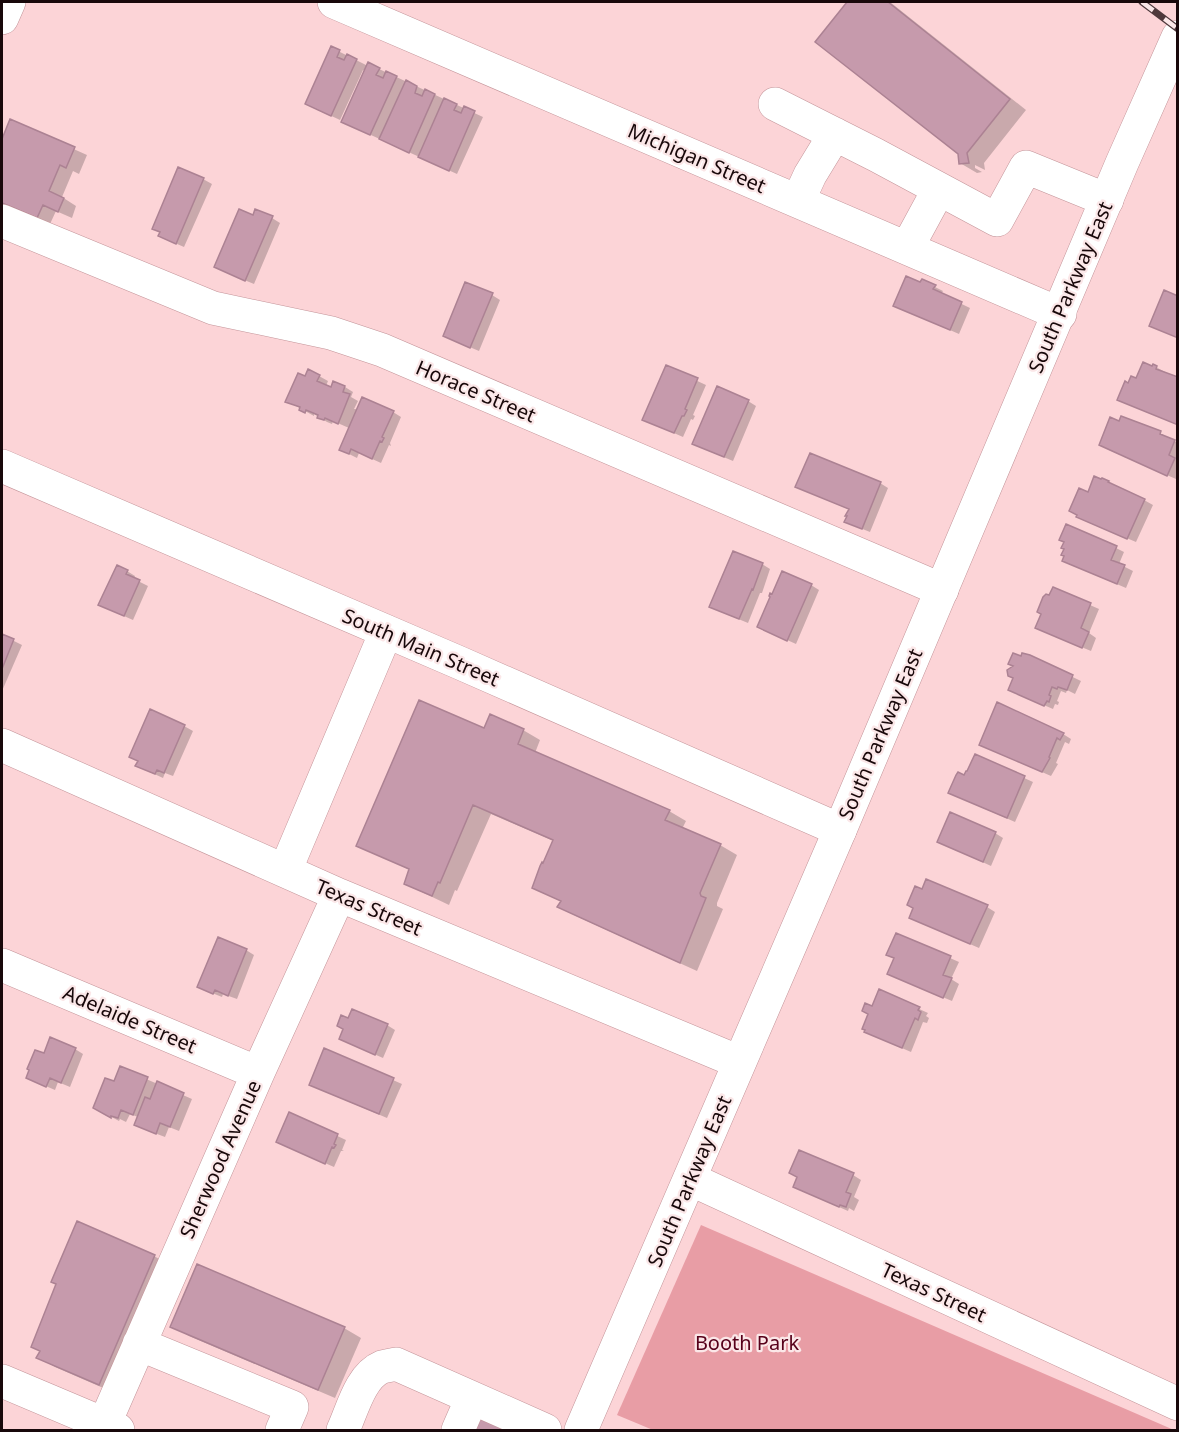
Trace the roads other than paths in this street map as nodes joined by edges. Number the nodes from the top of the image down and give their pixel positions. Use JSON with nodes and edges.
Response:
{"nodes":[{"id":1,"x":9,"y":2,"type":"edge"},
{"id":2,"x":334,"y":2,"type":"edge"},
{"id":3,"x":2,"y":18,"type":"edge"},
{"id":4,"x":1178,"y":37,"type":"edge"},
{"id":5,"x":775,"y":104,"type":"dead end"},
{"id":6,"x":836,"y":134,"type":"junction"},
{"id":7,"x":939,"y":189,"type":"junction"},
{"id":8,"x":1107,"y":200,"type":"junction"},
{"id":9,"x":798,"y":201,"type":"junction"},
{"id":10,"x":2,"y":221,"type":"edge"},
{"id":11,"x":907,"y":248,"type":"junction"},
{"id":12,"x":1060,"y":314,"type":"junction"},
{"id":13,"x":2,"y":466,"type":"edge"},
{"id":14,"x":942,"y":590,"type":"junction"},
{"id":15,"x":386,"y":632,"type":"junction"},
{"id":16,"x":2,"y":745,"type":"edge"},
{"id":17,"x":840,"y":830,"type":"junction"},
{"id":18,"x":285,"y":871,"type":"junction"},
{"id":19,"x":339,"y":895,"type":"junction"},
{"id":20,"x":2,"y":964,"type":"edge"},
{"id":21,"x":739,"y":1062,"type":"junction"},
{"id":22,"x":258,"y":1073,"type":"junction"},
{"id":23,"x":690,"y":1179,"type":"junction"},
{"id":24,"x":139,"y":1344,"type":"junction"},
{"id":25,"x":2,"y":1381,"type":"edge"},
{"id":26,"x":472,"y":1398,"type":"junction"},
{"id":27,"x":1178,"y":1404,"type":"edge"},
{"id":28,"x":528,"y":1427,"type":"edge"},
{"id":29,"x":111,"y":1428,"type":"edge"},
{"id":30,"x":344,"y":1430,"type":"edge"},
{"id":31,"x":282,"y":1431,"type":"edge"},
{"id":32,"x":458,"y":1431,"type":"edge"},
{"id":33,"x":581,"y":1431,"type":"edge"}],
"edges":[{"from":1,"to":3,"type":"street"},
{"from":2,"to":9,"type":"street","name":"Michigan Street"},
{"from":4,"to":8,"type":"street","name":"South Parkway East"},
{"from":5,"to":6,"type":"street"},
{"from":6,"to":7,"type":"street"},
{"from":6,"to":9,"type":"street"},
{"from":7,"to":8,"type":"street"},
{"from":7,"to":11,"type":"street"},
{"from":8,"to":12,"type":"street","name":"South Parkway East"},
{"from":9,"to":11,"type":"street","name":"Michigan Street"},
{"from":10,"to":14,"type":"street","name":"Horace Street"},
{"from":11,"to":12,"type":"street","name":"Michigan Street"},
{"from":12,"to":14,"type":"street","name":"South Parkway East"},
{"from":13,"to":15,"type":"street","name":"South Main Street"},
{"from":14,"to":17,"type":"street","name":"South Parkway East"},
{"from":15,"to":17,"type":"street","name":"South Main Street"},
{"from":15,"to":18,"type":"street"},
{"from":16,"to":18,"type":"street","name":"Texas Street"},
{"from":17,"to":21,"type":"street","name":"South Parkway East"},
{"from":18,"to":19,"type":"street","name":"Texas Street"},
{"from":19,"to":21,"type":"street","name":"Texas Street"},
{"from":19,"to":22,"type":"street","name":"Sherwood Avenue"},
{"from":20,"to":22,"type":"street","name":"Adelaide Street"},
{"from":21,"to":23,"type":"street","name":"South Parkway East"},
{"from":22,"to":24,"type":"street","name":"Sherwood Avenue"},
{"from":23,"to":27,"type":"street","name":"Texas Street"},
{"from":23,"to":33,"type":"street","name":"South Parkway East"},
{"from":24,"to":29,"type":"street","name":"Sherwood Avenue"},
{"from":24,"to":31,"type":"street"},
{"from":25,"to":29,"type":"street"},
{"from":26,"to":28,"type":"street"},
{"from":26,"to":30,"type":"street"},
{"from":26,"to":32,"type":"street"}]}
